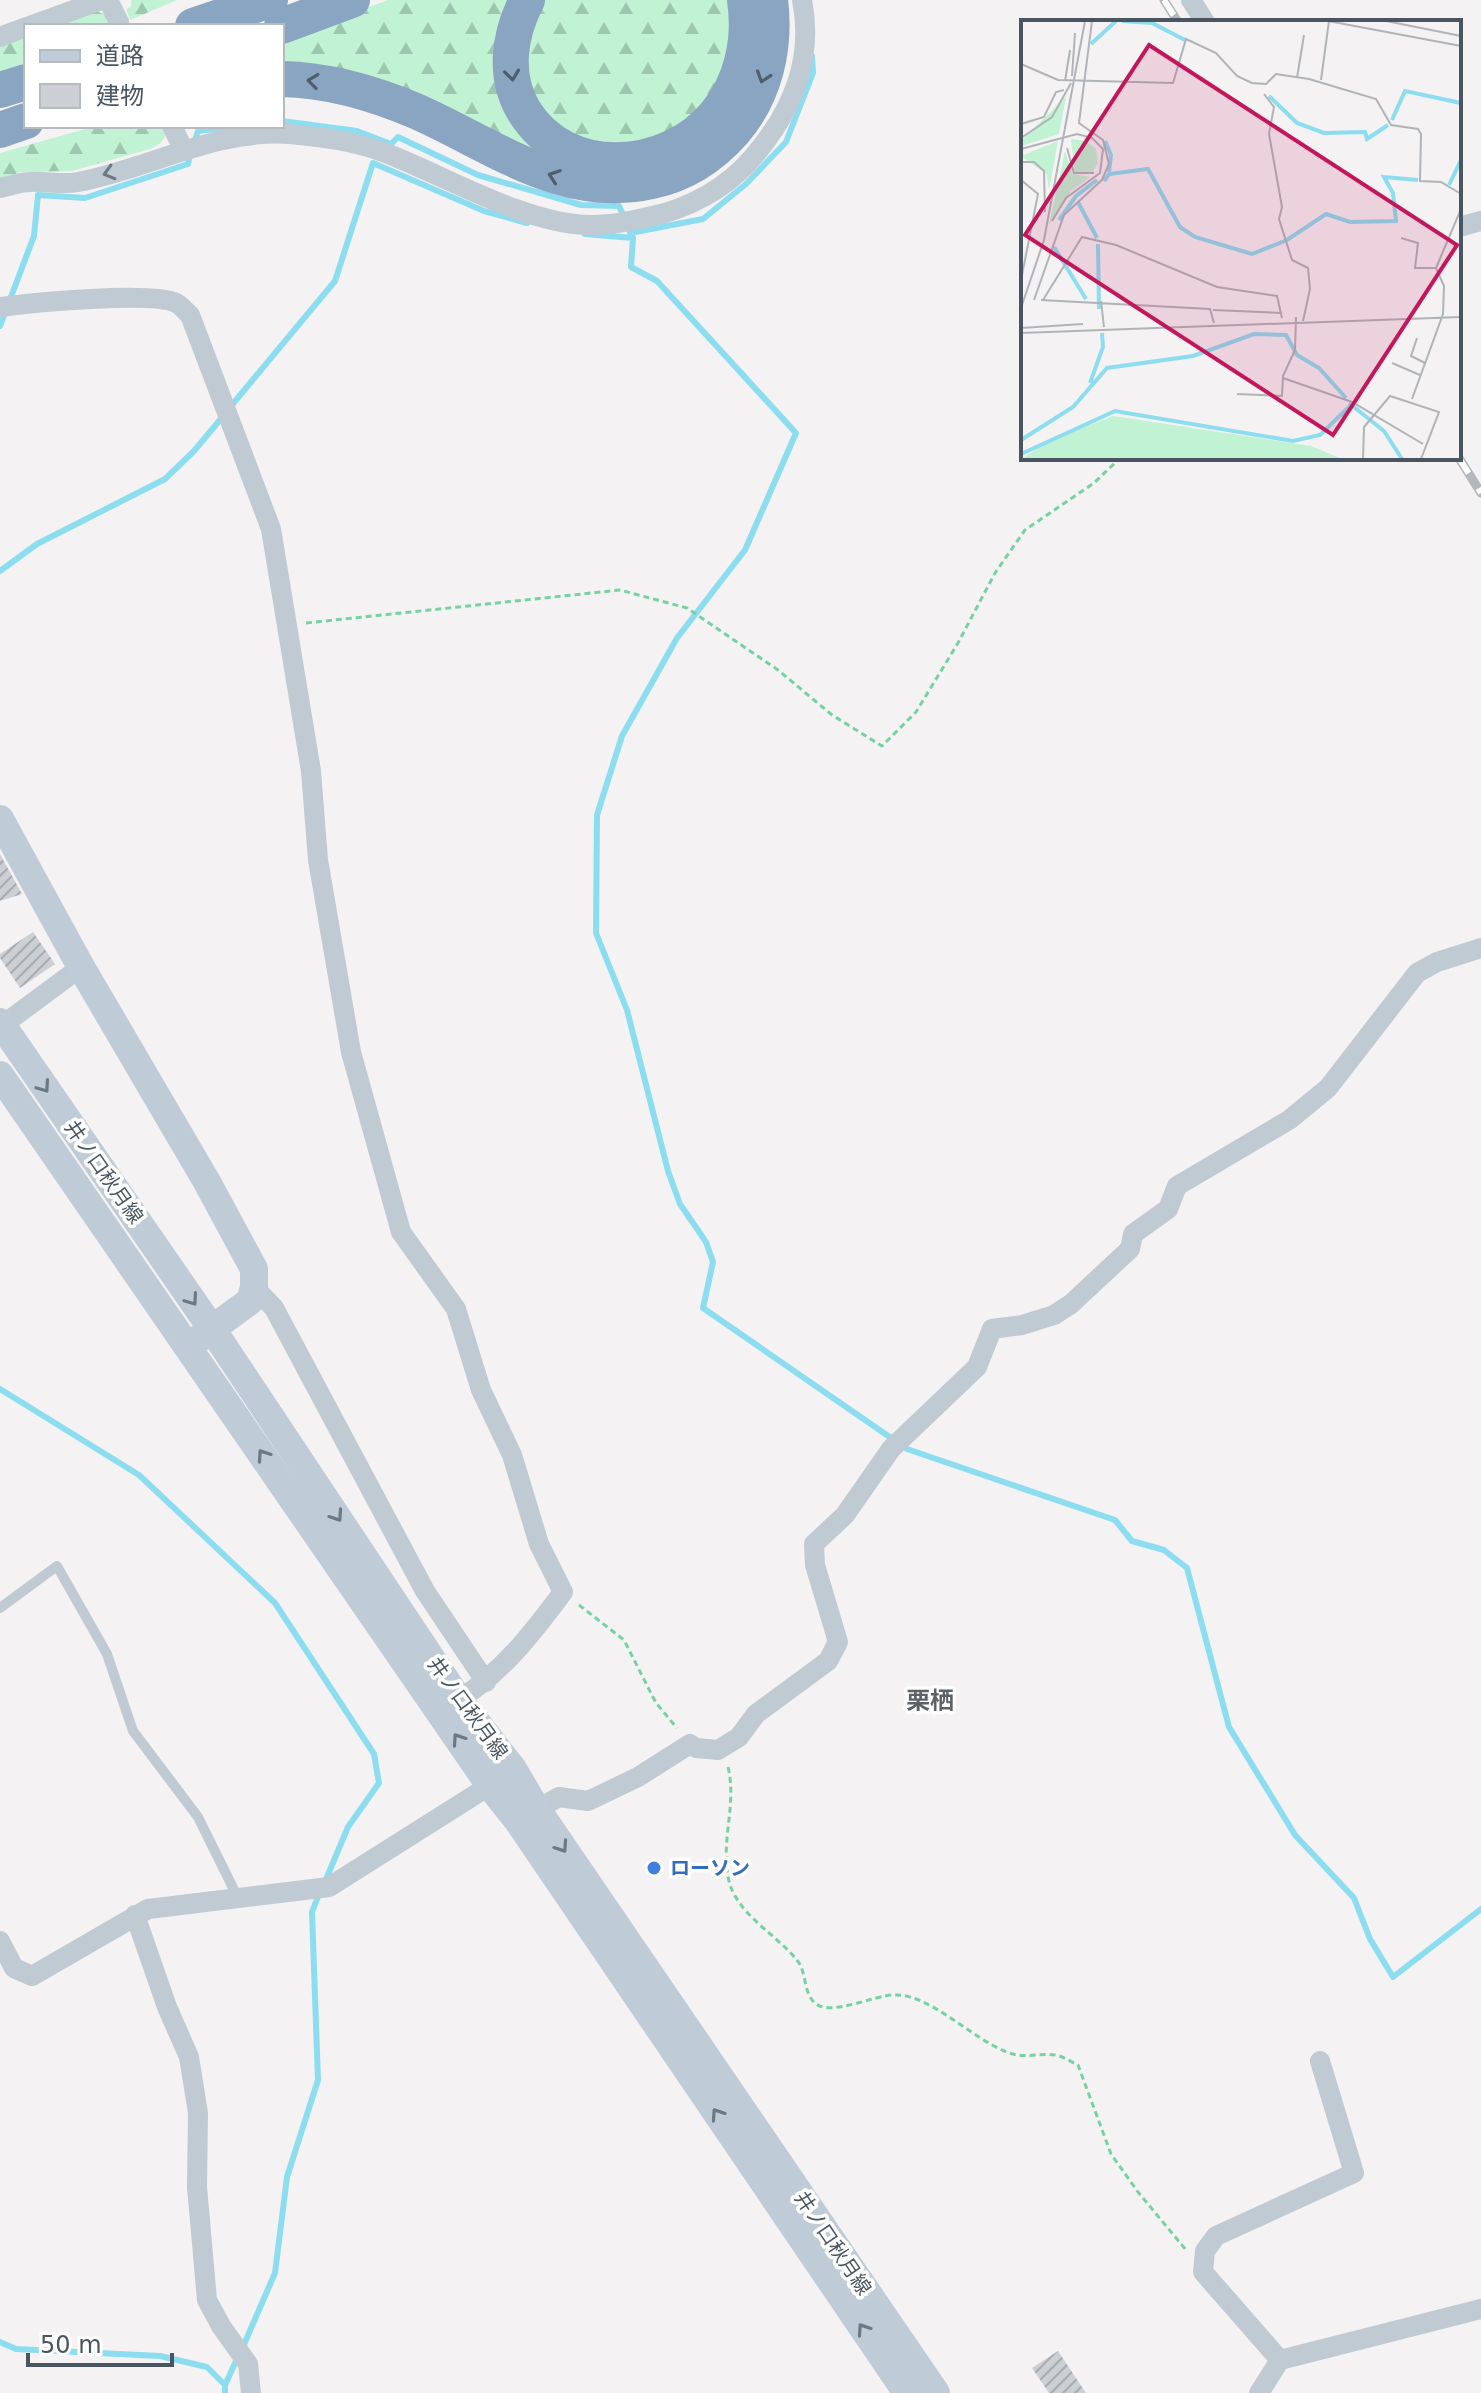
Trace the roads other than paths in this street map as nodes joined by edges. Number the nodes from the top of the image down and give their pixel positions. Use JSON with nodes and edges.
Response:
{"nodes":[{"id":1,"x":101,"y":0,"type":"edge"},
{"id":2,"x":108,"y":0,"type":"edge"},
{"id":3,"x":225,"y":0,"type":"edge"},
{"id":4,"x":270,"y":0,"type":"edge"},
{"id":5,"x":352,"y":0,"type":"edge"},
{"id":6,"x":527,"y":0,"type":"edge"},
{"id":7,"x":745,"y":0,"type":"edge"},
{"id":8,"x":770,"y":0,"type":"edge"},
{"id":9,"x":802,"y":0,"type":"edge"},
{"id":10,"x":1191,"y":0,"type":"edge"},
{"id":11,"x":1204,"y":20,"type":"edge"},
{"id":12,"x":119,"y":22,"type":"dead end"},
{"id":13,"x":36,"y":24,"type":"edge"},
{"id":14,"x":197,"y":24,"type":"edge"},
{"id":15,"x":201,"y":24,"type":"edge"},
{"id":16,"x":284,"y":25,"type":"edge"},
{"id":17,"x":24,"y":28,"type":"edge"},
{"id":18,"x":0,"y":37,"type":"edge"},
{"id":19,"x":284,"y":79,"type":"edge"},
{"id":20,"x":24,"y":83,"type":"edge"},
{"id":21,"x":0,"y":90,"type":"edge"},
{"id":22,"x":24,"y":122,"type":"edge"},
{"id":23,"x":173,"y":128,"type":"edge"},
{"id":24,"x":0,"y":130,"type":"edge"},
{"id":25,"x":184,"y":151,"type":"junction"},
{"id":26,"x":0,"y":188,"type":"edge"},
{"id":27,"x":1481,"y":221,"type":"edge"},
{"id":28,"x":1461,"y":226,"type":"edge"},
{"id":29,"x":0,"y":307,"type":"edge"},
{"id":30,"x":0,"y":819,"type":"edge"},
{"id":31,"x":1481,"y":948,"type":"edge"},
{"id":32,"x":81,"y":967,"type":"junction"},
{"id":33,"x":1,"y":1025,"type":"edge"},
{"id":34,"x":0,"y":1075,"type":"edge"},
{"id":35,"x":254,"y":1287,"type":"junction"},
{"id":36,"x":212,"y":1329,"type":"junction"},
{"id":37,"x":189,"y":1346,"type":"junction"},
{"id":38,"x":0,"y":1608,"type":"edge"},
{"id":39,"x":486,"y":1682,"type":"junction"},
{"id":40,"x":459,"y":1700,"type":"junction"},
{"id":41,"x":513,"y":1769,"type":"junction"},
{"id":42,"x":491,"y":1787,"type":"junction"},
{"id":43,"x":527,"y":1815,"type":"junction"},
{"id":44,"x":238,"y":1898,"type":"junction"},
{"id":45,"x":135,"y":1915,"type":"junction"},
{"id":46,"x":0,"y":1941,"type":"edge"},
{"id":47,"x":1320,"y":2061,"type":"dead end"},
{"id":48,"x":1481,"y":2309,"type":"edge"},
{"id":49,"x":1280,"y":2360,"type":"junction"},
{"id":50,"x":251,"y":2393,"type":"edge"},
{"id":51,"x":907,"y":2393,"type":"edge"},
{"id":52,"x":936,"y":2393,"type":"edge"},
{"id":53,"x":1259,"y":2393,"type":"edge"}],
"edges":[{"from":1,"to":13,"type":"street"},
{"from":2,"to":12,"type":"street"},
{"from":3,"to":14,"type":"highway"},
{"from":4,"to":15,"type":"highway"},
{"from":5,"to":16,"type":"highway"},
{"from":6,"to":7,"type":"highway","one_way":true},
{"from":8,"to":19,"type":"highway","one_way":true},
{"from":9,"to":25,"type":"street"},
{"from":10,"to":11,"type":"street"},
{"from":17,"to":18,"type":"street"},
{"from":20,"to":21,"type":"highway"},
{"from":22,"to":24,"type":"highway"},
{"from":23,"to":25,"type":"street"},
{"from":25,"to":26,"type":"street","one_way":true},
{"from":27,"to":28,"type":"street"},
{"from":29,"to":39,"type":"street"},
{"from":30,"to":32,"type":"main road"},
{"from":31,"to":43,"type":"street"},
{"from":32,"to":33,"type":"street"},
{"from":32,"to":35,"type":"main road"},
{"from":33,"to":36,"type":"main road","name":"井ノ口秋月線","one_way":true},
{"from":34,"to":37,"type":"main road","name":"井ノ口秋月線"},
{"from":35,"to":36,"type":"main road"},
{"from":35,"to":39,"type":"street"},
{"from":36,"to":37,"type":"main road"},
{"from":36,"to":40,"type":"main road","name":"井ノ口秋月線","one_way":true},
{"from":42,"to":37,"type":"main road","name":"井ノ口秋月線","one_way":true},
{"from":38,"to":44,"type":"lane"},
{"from":39,"to":40,"type":"street"},
{"from":40,"to":41,"type":"main road","name":"井ノ口秋月線"},
{"from":41,"to":42,"type":"street"},
{"from":41,"to":43,"type":"main road","name":"井ノ口秋月線"},
{"from":42,"to":43,"type":"main road","name":"井ノ口秋月線"},
{"from":42,"to":44,"type":"street"},
{"from":51,"to":43,"type":"main road","name":"井ノ口秋月線","one_way":true},
{"from":43,"to":52,"type":"main road","name":"井ノ口秋月線","one_way":true},
{"from":44,"to":45,"type":"street"},
{"from":45,"to":46,"type":"street"},
{"from":45,"to":50,"type":"street"},
{"from":47,"to":49,"type":"street"},
{"from":48,"to":49,"type":"street"},
{"from":49,"to":53,"type":"street"}]}
